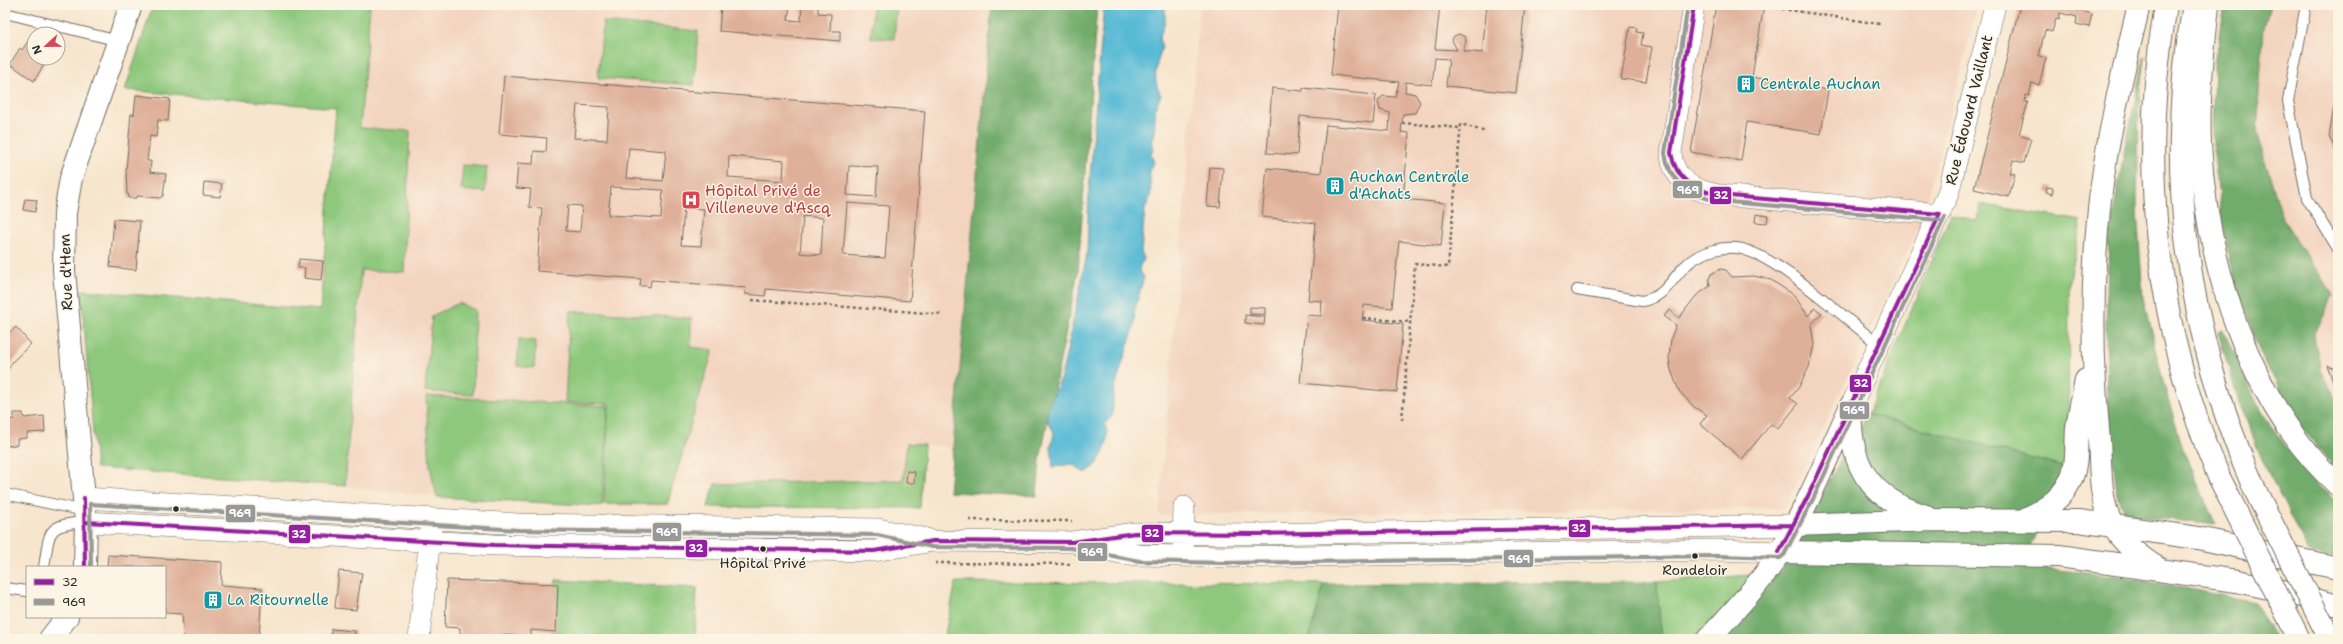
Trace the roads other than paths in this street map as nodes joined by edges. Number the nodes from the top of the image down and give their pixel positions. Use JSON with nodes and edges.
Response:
{"nodes":[{"id":1,"x":131,"y":5,"type":"edge"},
{"id":2,"x":1694,"y":5,"type":"edge"},
{"id":3,"x":1994,"y":5,"type":"edge"},
{"id":4,"x":2139,"y":5,"type":"edge"},
{"id":5,"x":2166,"y":5,"type":"edge"},
{"id":6,"x":2306,"y":5,"type":"edge"},
{"id":7,"x":2199,"y":8,"type":"edge"},
{"id":8,"x":5,"y":13,"type":"edge"},
{"id":9,"x":119,"y":41,"type":"junction"},
{"id":10,"x":1940,"y":214,"type":"junction"},
{"id":11,"x":2338,"y":249,"type":"edge"},
{"id":12,"x":1577,"y":290,"type":"dead end"},
{"id":13,"x":1879,"y":345,"type":"junction"},
{"id":14,"x":2093,"y":347,"type":"junction"},
{"id":15,"x":1851,"y":406,"type":"junction"},
{"id":16,"x":2338,"y":485,"type":"edge"},
{"id":17,"x":5,"y":494,"type":"edge"},
{"id":18,"x":1184,"y":507,"type":"dead end"},
{"id":19,"x":85,"y":510,"type":"junction"},
{"id":20,"x":431,"y":520,"type":"junction"},
{"id":21,"x":1936,"y":520,"type":"junction"},
{"id":22,"x":2020,"y":520,"type":"junction"},
{"id":23,"x":1793,"y":525,"type":"junction"},
{"id":24,"x":676,"y":526,"type":"junction"},
{"id":25,"x":2113,"y":526,"type":"junction"},
{"id":26,"x":1184,"y":533,"type":"junction"},
{"id":27,"x":933,"y":541,"type":"junction"},
{"id":28,"x":431,"y":542,"type":"junction"},
{"id":29,"x":1072,"y":542,"type":"junction"},
{"id":30,"x":675,"y":549,"type":"junction"},
{"id":31,"x":1779,"y":552,"type":"junction"},
{"id":32,"x":1183,"y":556,"type":"junction"},
{"id":33,"x":44,"y":566,"type":"edge"},
{"id":34,"x":85,"y":566,"type":"edge"},
{"id":35,"x":2338,"y":568,"type":"edge"},
{"id":36,"x":2159,"y":569,"type":"junction"},
{"id":37,"x":5,"y":588,"type":"edge"},
{"id":38,"x":26,"y":591,"type":"edge"},
{"id":39,"x":2338,"y":606,"type":"edge"},
{"id":40,"x":66,"y":618,"type":"edge"},
{"id":41,"x":50,"y":639,"type":"edge"},
{"id":42,"x":419,"y":639,"type":"edge"},
{"id":43,"x":1708,"y":639,"type":"edge"},
{"id":44,"x":2299,"y":639,"type":"edge"},
{"id":45,"x":2330,"y":639,"type":"edge"}],
"edges":[{"from":1,"to":9,"type":"main road","name":"Rue d'Hem"},
{"from":2,"to":10,"type":"street"},
{"from":3,"to":10,"type":"street","name":"Rue Édouard Vaillant"},
{"from":4,"to":14,"type":"main road"},
{"from":5,"to":44,"type":"main road","bridge":true},
{"from":6,"to":11,"type":"lane"},
{"from":7,"to":16,"type":"main road"},
{"from":7,"to":45,"type":"main road","bridge":true},
{"from":8,"to":9,"type":"lane"},
{"from":9,"to":19,"type":"main road","name":"Rue d'Hem"},
{"from":10,"to":13,"type":"street","name":"Rue Édouard Vaillant"},
{"from":12,"to":13,"type":"lane"},
{"from":13,"to":15,"type":"street","name":"Rue Édouard Vaillant"},
{"from":14,"to":22,"type":"main road"},
{"from":14,"to":25,"type":"main road"},
{"from":15,"to":21,"type":"main road"},
{"from":15,"to":23,"type":"main road"},
{"from":17,"to":19,"type":"lane"},
{"from":18,"to":26,"type":"street"},
{"from":19,"to":20,"type":"street"},
{"from":19,"to":28,"type":"street"},
{"from":19,"to":33,"type":"lane"},
{"from":19,"to":34,"type":"main road","name":"Rue d'Hem"},
{"from":20,"to":24,"type":"street"},
{"from":20,"to":28,"type":"street"},
{"from":21,"to":22,"type":"main road"},
{"from":21,"to":23,"type":"main road"},
{"from":22,"to":25,"type":"main road"},
{"from":23,"to":26,"type":"street"},
{"from":23,"to":31,"type":"main road"},
{"from":24,"to":27,"type":"street"},
{"from":24,"to":30,"type":"lane"},
{"from":25,"to":35,"type":"main road"},
{"from":25,"to":36,"type":"main road"},
{"from":26,"to":29,"type":"street"},
{"from":26,"to":32,"type":"street"},
{"from":27,"to":29,"type":"street"},
{"from":27,"to":30,"type":"street"},
{"from":28,"to":30,"type":"street"},
{"from":28,"to":42,"type":"street"},
{"from":29,"to":32,"type":"street"},
{"from":31,"to":32,"type":"street"},
{"from":31,"to":36,"type":"main road"},
{"from":31,"to":43,"type":"main road"},
{"from":36,"to":39,"type":"main road"},
{"from":37,"to":38,"type":"lane"},
{"from":40,"to":41,"type":"main road"}]}
